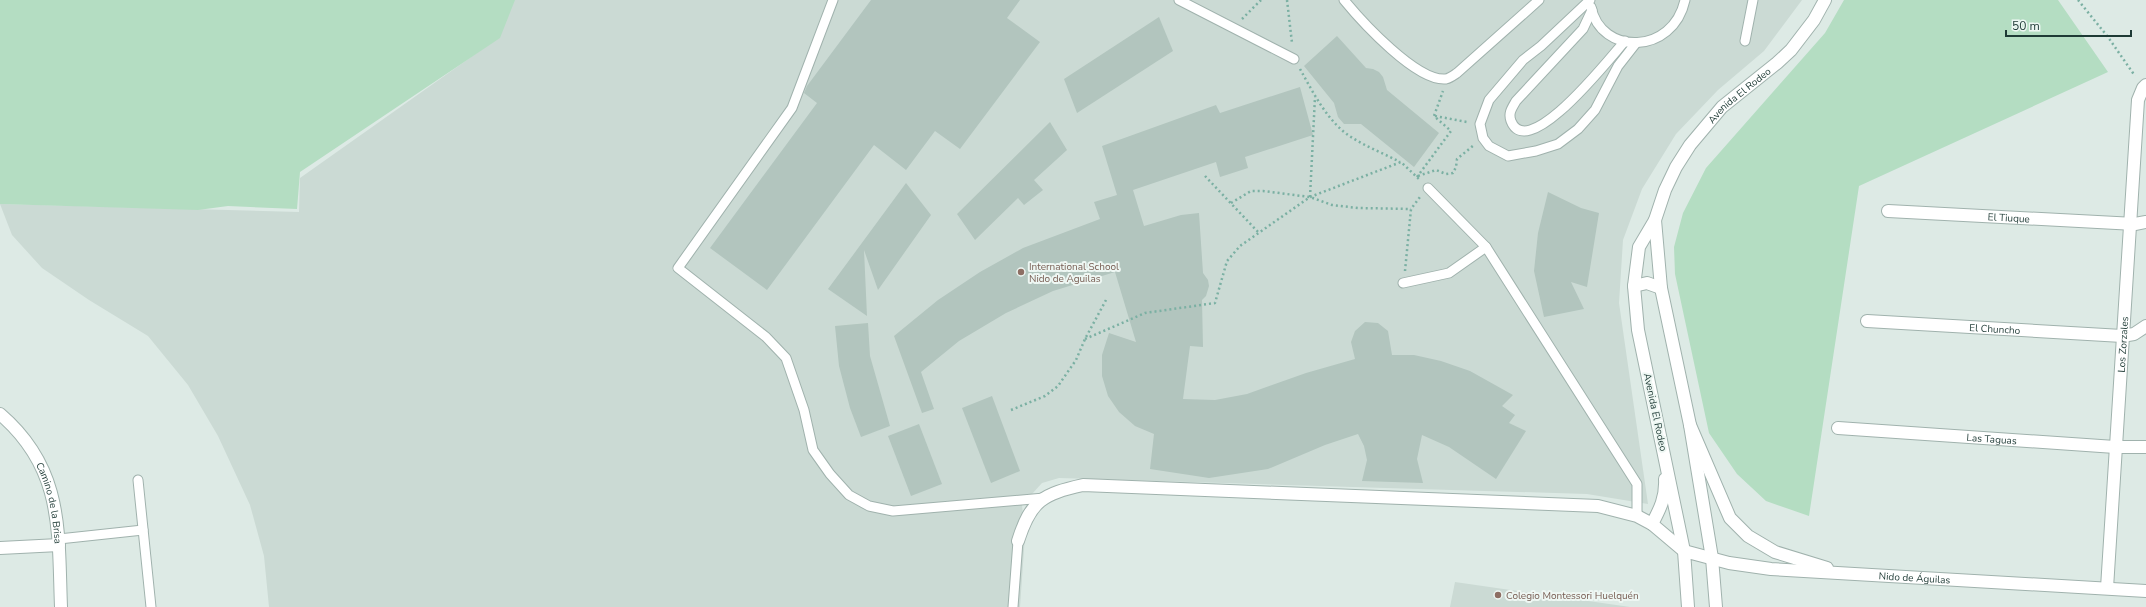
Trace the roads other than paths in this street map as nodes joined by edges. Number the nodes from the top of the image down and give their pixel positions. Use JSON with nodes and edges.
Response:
{"nodes":[{"id":1,"x":833,"y":0,"type":"edge"},
{"id":2,"x":1179,"y":0,"type":"edge"},
{"id":3,"x":1344,"y":0,"type":"edge"},
{"id":4,"x":1539,"y":0,"type":"edge"},
{"id":5,"x":1590,"y":0,"type":"edge"},
{"id":6,"x":1685,"y":0,"type":"edge"},
{"id":7,"x":1753,"y":0,"type":"edge"},
{"id":8,"x":1825,"y":0,"type":"edge"},
{"id":9,"x":1592,"y":10,"type":"junction"},
{"id":10,"x":1625,"y":41,"type":"junction"},
{"id":11,"x":1745,"y":41,"type":"dead end"},
{"id":12,"x":1636,"y":43,"type":"junction"},
{"id":13,"x":1294,"y":59,"type":"road end"},
{"id":14,"x":2144,"y":87,"type":"edge"},
{"id":15,"x":1428,"y":188,"type":"road end"},
{"id":16,"x":1888,"y":211,"type":"dead end"},
{"id":17,"x":1655,"y":220,"type":"junction"},
{"id":18,"x":2146,"y":222,"type":"edge"},
{"id":19,"x":2129,"y":224,"type":"junction"},
{"id":20,"x":1486,"y":247,"type":"junction"},
{"id":21,"x":1403,"y":283,"type":"road end"},
{"id":22,"x":1634,"y":286,"type":"junction"},
{"id":23,"x":1661,"y":288,"type":"junction"},
{"id":24,"x":1867,"y":320,"type":"dead end"},
{"id":25,"x":2146,"y":326,"type":"edge"},
{"id":26,"x":2122,"y":336,"type":"junction"},
{"id":27,"x":0,"y":414,"type":"edge"},
{"id":28,"x":1690,"y":425,"type":"junction"},
{"id":29,"x":1838,"y":428,"type":"dead end"},
{"id":30,"x":2146,"y":447,"type":"edge"},
{"id":31,"x":2115,"y":448,"type":"junction"},
{"id":32,"x":1664,"y":450,"type":"junction"},
{"id":33,"x":138,"y":480,"type":"dead end"},
{"id":34,"x":1044,"y":498,"type":"junction"},
{"id":35,"x":1637,"y":516,"type":"junction"},
{"id":36,"x":1652,"y":524,"type":"junction"},
{"id":37,"x":143,"y":530,"type":"junction"},
{"id":38,"x":1018,"y":540,"type":"joint"},
{"id":39,"x":59,"y":542,"type":"junction"},
{"id":40,"x":0,"y":548,"type":"edge"},
{"id":41,"x":1684,"y":551,"type":"junction"},
{"id":42,"x":1712,"y":558,"type":"junction"},
{"id":43,"x":1847,"y":574,"type":"junction"},
{"id":44,"x":2107,"y":588,"type":"junction"},
{"id":45,"x":2146,"y":591,"type":"edge"},
{"id":46,"x":62,"y":607,"type":"edge"},
{"id":47,"x":151,"y":607,"type":"edge"},
{"id":48,"x":1013,"y":607,"type":"edge"},
{"id":49,"x":1688,"y":607,"type":"edge"},
{"id":50,"x":1716,"y":607,"type":"edge"}],
"edges":[{"from":1,"to":34,"type":"lane"},
{"from":2,"to":13,"type":"lane"},
{"from":3,"to":4,"type":"lane"},
{"from":5,"to":9,"type":"lane"},
{"from":5,"to":12,"type":"lane"},
{"from":6,"to":12,"type":"lane"},
{"from":7,"to":11,"type":"lane"},
{"from":8,"to":17,"type":"street","name":"Avenida El Rodeo"},
{"from":9,"to":10,"type":"lane"},
{"from":9,"to":10,"type":"lane"},
{"from":10,"to":12,"type":"lane"},
{"from":14,"to":19,"type":"street","name":"Los Zorzales"},
{"from":15,"to":20,"type":"lane"},
{"from":16,"to":19,"type":"street","name":"El Tiuque"},
{"from":17,"to":22,"type":"street","name":"Avenida El Rodeo"},
{"from":17,"to":23,"type":"street","name":"Avenida El Rodeo"},
{"from":18,"to":19,"type":"street","name":"El Tiuque"},
{"from":19,"to":26,"type":"street","name":"Los Zorzales"},
{"from":20,"to":21,"type":"lane"},
{"from":20,"to":35,"type":"lane"},
{"from":22,"to":23,"type":"street"},
{"from":22,"to":32,"type":"street","name":"Avenida El Rodeo"},
{"from":23,"to":28,"type":"street","name":"Avenida El Rodeo"},
{"from":24,"to":26,"type":"street","name":"El Chuncho"},
{"from":25,"to":26,"type":"street"},
{"from":26,"to":31,"type":"street","name":"Los Zorzales"},
{"from":27,"to":39,"type":"street","name":"Camino de la Brisa"},
{"from":28,"to":42,"type":"street","name":"Avenida El Rodeo"},
{"from":28,"to":43,"type":"street"},
{"from":29,"to":31,"type":"street","name":"Las Taguas"},
{"from":30,"to":31,"type":"street","name":"Las Taguas"},
{"from":31,"to":44,"type":"street","name":"Los Zorzales"},
{"from":32,"to":36,"type":"street"},
{"from":32,"to":41,"type":"street","name":"Avenida El Rodeo"},
{"from":33,"to":37,"type":"lane"},
{"from":34,"to":35,"type":"street"},
{"from":34,"to":38,"type":"street"},
{"from":35,"to":36,"type":"street"},
{"from":36,"to":41,"type":"street"},
{"from":37,"to":39,"type":"lane"},
{"from":37,"to":47,"type":"lane"},
{"from":38,"to":48,"type":"lane"},
{"from":39,"to":40,"type":"street"},
{"from":39,"to":46,"type":"street","name":"Camino de la Brisa"},
{"from":41,"to":42,"type":"street","name":"Nido de Águilas"},
{"from":41,"to":49,"type":"street","name":"Avenida El Rodeo"},
{"from":42,"to":43,"type":"street","name":"Nido de Águilas"},
{"from":42,"to":50,"type":"street","name":"Avenida El Rodeo"},
{"from":43,"to":44,"type":"street","name":"Nido de Águilas"},
{"from":44,"to":45,"type":"street","name":"Nido de Águilas"}]}
